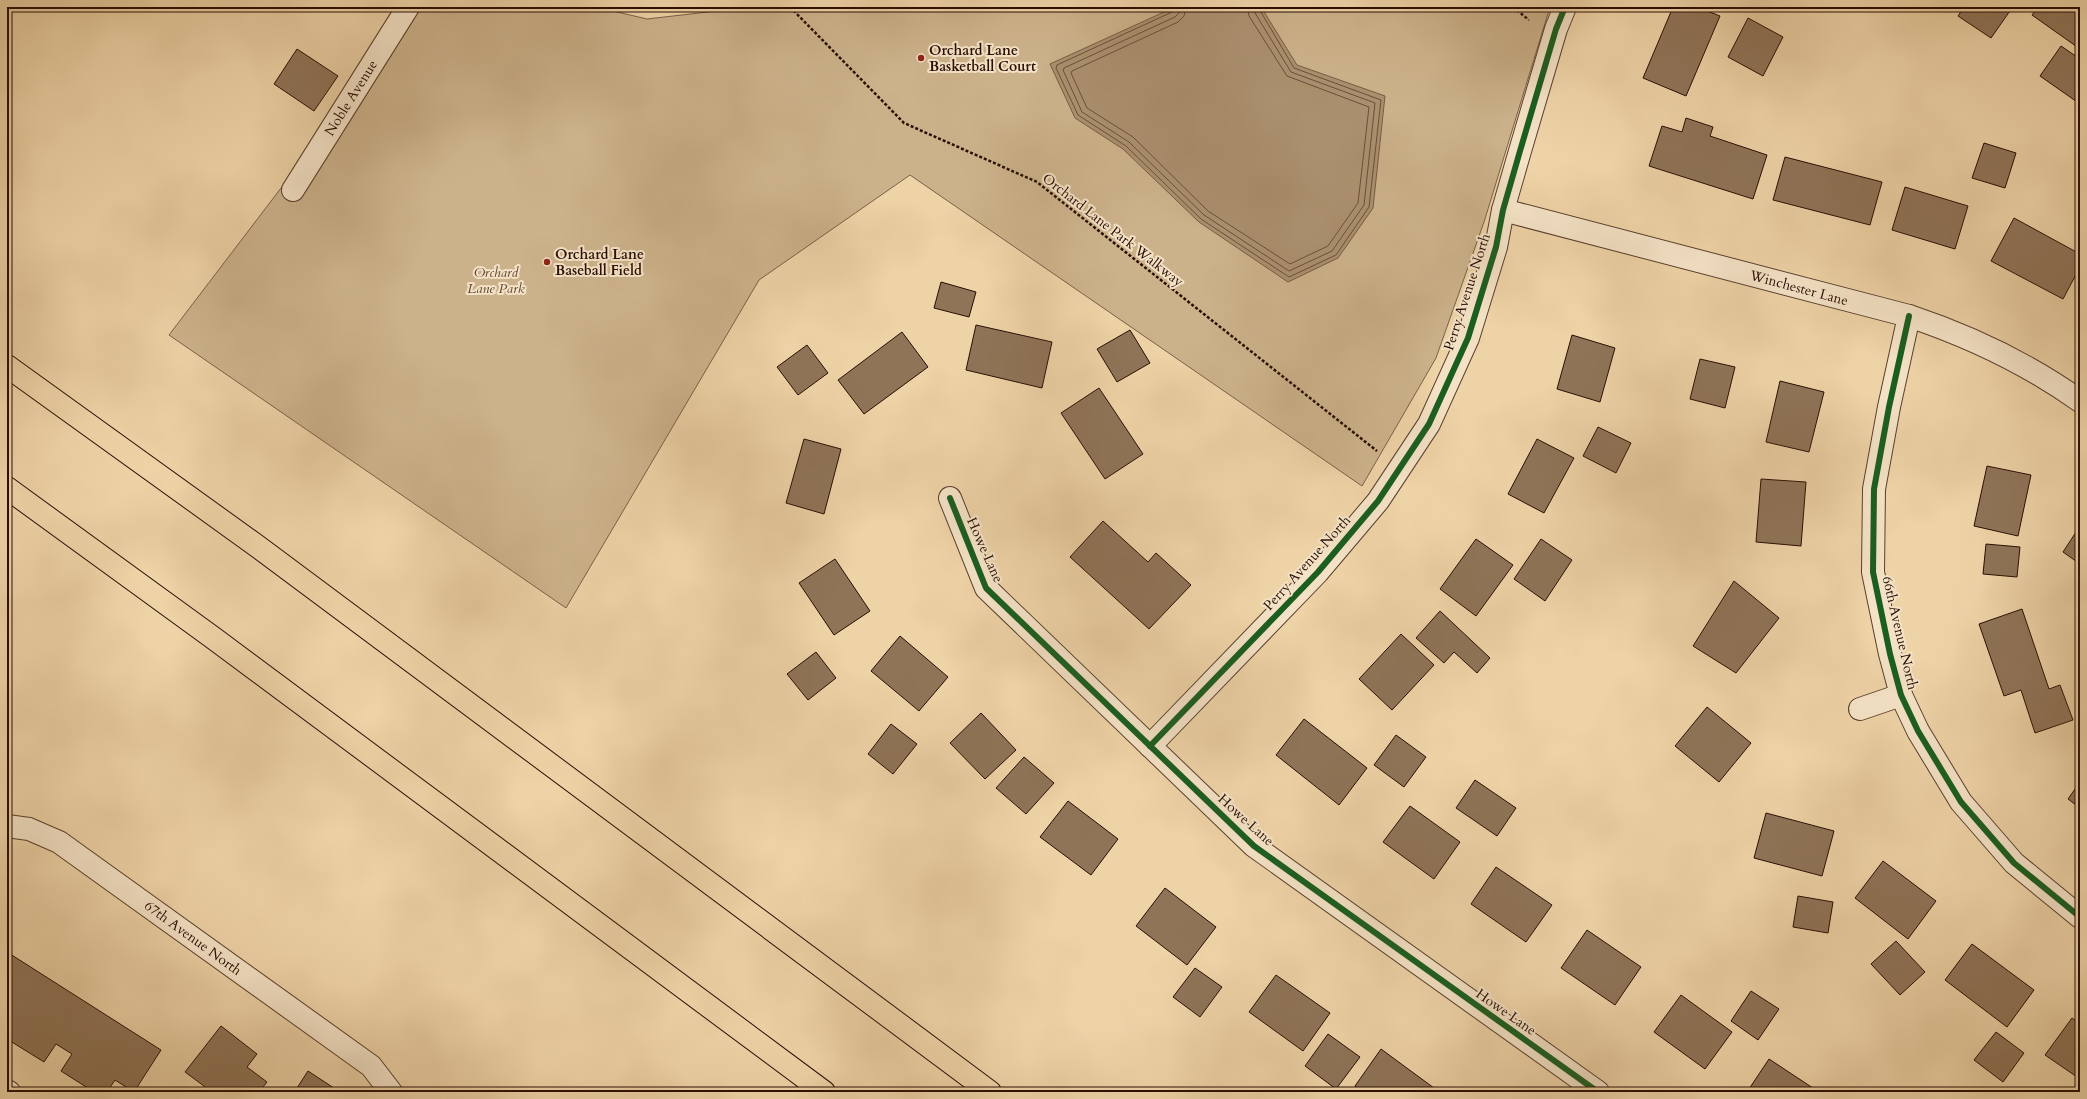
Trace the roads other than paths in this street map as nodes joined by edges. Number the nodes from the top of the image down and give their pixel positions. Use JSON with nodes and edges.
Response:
{"nodes":[{"id":1,"x":408,"y":7,"type":"edge"},
{"id":2,"x":1565,"y":7,"type":"edge"},
{"id":3,"x":293,"y":190,"type":"dead end"},
{"id":4,"x":1504,"y":210,"type":"junction"},
{"id":5,"x":1909,"y":316,"type":"junction"},
{"id":6,"x":7,"y":366,"type":"edge"},
{"id":7,"x":2080,"y":401,"type":"edge"},
{"id":8,"x":7,"y":488,"type":"edge"},
{"id":9,"x":7,"y":494,"type":"edge"},
{"id":10,"x":950,"y":498,"type":"dead end"},
{"id":11,"x":185,"y":617,"type":"junction"},
{"id":12,"x":1901,"y":695,"type":"junction"},
{"id":13,"x":1860,"y":709,"type":"dead end"},
{"id":14,"x":1150,"y":746,"type":"junction"},
{"id":15,"x":7,"y":826,"type":"edge"},
{"id":16,"x":2080,"y":917,"type":"edge"},
{"id":17,"x":391,"y":1092,"type":"edge"},
{"id":18,"x":824,"y":1092,"type":"edge"},
{"id":19,"x":990,"y":1092,"type":"edge"},
{"id":20,"x":1598,"y":1092,"type":"edge"}],
"edges":[{"from":1,"to":3,"type":"street","name":"Noble Avenue"},
{"from":2,"to":4,"type":"street","name":"Perry Avenue North"},
{"from":4,"to":5,"type":"street","name":"Winchester Lane"},
{"from":4,"to":14,"type":"street","name":"Perry Avenue North"},
{"from":5,"to":7,"type":"street","name":"Winchester Lane"},
{"from":5,"to":12,"type":"street","name":"66th Avenue North"},
{"from":6,"to":19,"type":"highway"},
{"from":8,"to":11,"type":"highway"},
{"from":9,"to":11,"type":"highway"},
{"from":10,"to":14,"type":"street","name":"Howe Lane"},
{"from":11,"to":18,"type":"highway"},
{"from":12,"to":13,"type":"street"},
{"from":12,"to":16,"type":"street","name":"66th Avenue North"},
{"from":14,"to":20,"type":"street","name":"Howe Lane"},
{"from":15,"to":17,"type":"street","name":"67th Avenue North"}]}
